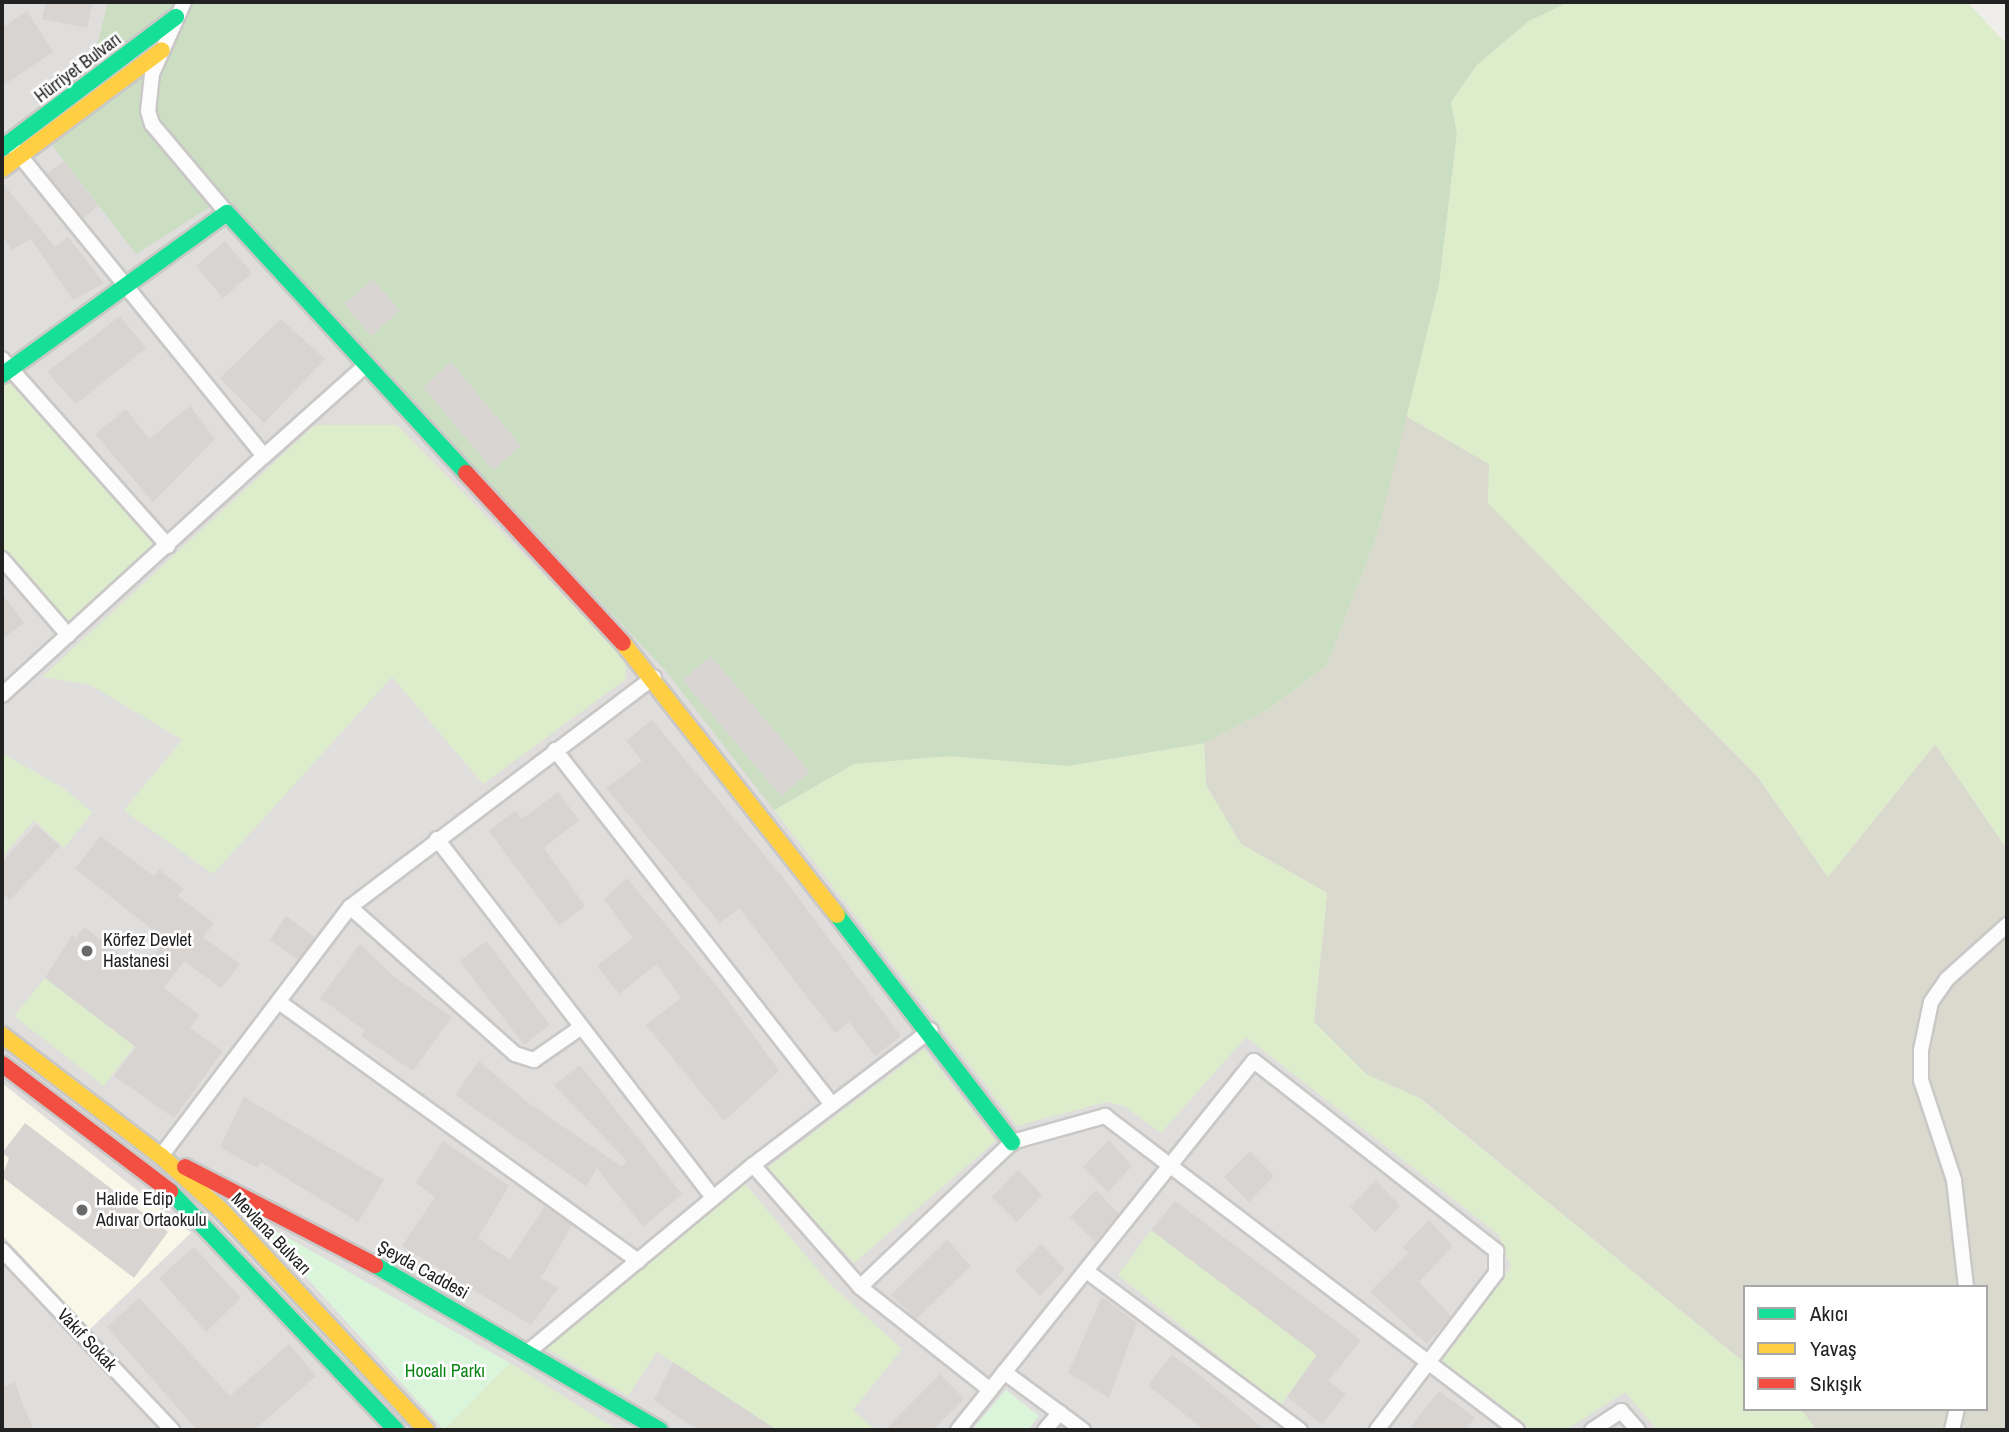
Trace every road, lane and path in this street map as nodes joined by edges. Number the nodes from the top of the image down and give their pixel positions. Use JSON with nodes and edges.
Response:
{"nodes":[{"id":1,"x":184,"y":2,"type":"edge"},
{"id":2,"x":176,"y":17,"type":"junction"},
{"id":3,"x":162,"y":50,"type":"junction"},
{"id":4,"x":6,"y":145,"type":"edge"},
{"id":5,"x":20,"y":156,"type":"junction"},
{"id":6,"x":2,"y":169,"type":"edge"},
{"id":7,"x":228,"y":213,"type":"junction"},
{"id":8,"x":123,"y":288,"type":"junction"},
{"id":9,"x":365,"y":366,"type":"junction"},
{"id":10,"x":5,"y":367,"type":"edge"},
{"id":11,"x":264,"y":456,"type":"junction"},
{"id":12,"x":167,"y":546,"type":"junction"},
{"id":13,"x":2,"y":559,"type":"edge"},
{"id":14,"x":68,"y":635,"type":"junction"},
{"id":15,"x":653,"y":677,"type":"junction"},
{"id":16,"x":2,"y":695,"type":"edge"},
{"id":17,"x":555,"y":750,"type":"junction"},
{"id":18,"x":437,"y":839,"type":"junction"},
{"id":19,"x":350,"y":907,"type":"junction"},
{"id":20,"x":2007,"y":925,"type":"edge"},
{"id":21,"x":279,"y":1002,"type":"junction"},
{"id":22,"x":580,"y":1028,"type":"junction"},
{"id":23,"x":931,"y":1030,"type":"junction"},
{"id":24,"x":2,"y":1035,"type":"edge"},
{"id":25,"x":2,"y":1064,"type":"edge"},
{"id":26,"x":832,"y":1105,"type":"junction"},
{"id":27,"x":1012,"y":1142,"type":"junction"},
{"id":28,"x":161,"y":1156,"type":"junction"},
{"id":29,"x":753,"y":1165,"type":"junction"},
{"id":30,"x":1172,"y":1166,"type":"junction"},
{"id":31,"x":147,"y":1173,"type":"junction"},
{"id":32,"x":713,"y":1198,"type":"junction"},
{"id":33,"x":2,"y":1250,"type":"edge"},
{"id":34,"x":638,"y":1261,"type":"junction"},
{"id":35,"x":1089,"y":1272,"type":"junction"},
{"id":36,"x":1966,"y":1285,"type":"edge"},
{"id":37,"x":860,"y":1287,"type":"junction"},
{"id":38,"x":529,"y":1351,"type":"junction"},
{"id":39,"x":1430,"y":1364,"type":"junction"},
{"id":40,"x":1004,"y":1371,"type":"junction"},
{"id":41,"x":989,"y":1389,"type":"junction"},
{"id":42,"x":1957,"y":1411,"type":"edge"},
{"id":43,"x":1059,"y":1412,"type":"junction"},
{"id":44,"x":172,"y":1430,"type":"edge"},
{"id":45,"x":396,"y":1430,"type":"edge"},
{"id":46,"x":426,"y":1430,"type":"edge"},
{"id":47,"x":660,"y":1430,"type":"edge"},
{"id":48,"x":958,"y":1430,"type":"edge"},
{"id":49,"x":1045,"y":1430,"type":"edge"},
{"id":50,"x":1083,"y":1430,"type":"edge"},
{"id":51,"x":1300,"y":1430,"type":"edge"},
{"id":52,"x":1377,"y":1430,"type":"edge"},
{"id":53,"x":1517,"y":1430,"type":"edge"},
{"id":54,"x":1592,"y":1430,"type":"edge"},
{"id":55,"x":1638,"y":1430,"type":"edge"},
{"id":56,"x":1952,"y":1430,"type":"edge"}],
"edges":[{"from":1,"to":2,"type":"street"},
{"from":2,"to":3,"type":"street"},
{"from":2,"to":4,"type":"street","name":"Hürriyet Bulvarı"},
{"from":3,"to":5,"type":"street","name":"Hürriyet Bulvarı"},
{"from":3,"to":7,"type":"street"},
{"from":4,"to":5,"type":"street"},
{"from":5,"to":6,"type":"street","name":"Hürriyet Bulvarı"},
{"from":5,"to":8,"type":"street"},
{"from":7,"to":8,"type":"street"},
{"from":7,"to":9,"type":"street"},
{"from":8,"to":10,"type":"street"},
{"from":8,"to":11,"type":"street"},
{"from":9,"to":11,"type":"street"},
{"from":9,"to":15,"type":"street"},
{"from":10,"to":12,"type":"street"},
{"from":11,"to":12,"type":"street"},
{"from":12,"to":14,"type":"street"},
{"from":13,"to":14,"type":"street"},
{"from":14,"to":16,"type":"street"},
{"from":15,"to":17,"type":"street"},
{"from":15,"to":23,"type":"street"},
{"from":17,"to":18,"type":"street"},
{"from":17,"to":26,"type":"street"},
{"from":18,"to":19,"type":"street"},
{"from":18,"to":22,"type":"street"},
{"from":19,"to":21,"type":"street"},
{"from":19,"to":22,"type":"street"},
{"from":20,"to":36,"type":"street"},
{"from":21,"to":28,"type":"street"},
{"from":21,"to":34,"type":"street"},
{"from":22,"to":32,"type":"street"},
{"from":23,"to":26,"type":"street"},
{"from":23,"to":27,"type":"street"},
{"from":24,"to":28,"type":"street","name":"Mevlana Bulvarı"},
{"from":25,"to":31,"type":"street"},
{"from":26,"to":29,"type":"street"},
{"from":27,"to":30,"type":"street"},
{"from":27,"to":37,"type":"street"},
{"from":28,"to":31,"type":"street"},
{"from":28,"to":38,"type":"street","name":"Şeyda Caddesi"},
{"from":28,"to":46,"type":"street","name":"Mevlana Bulvarı"},
{"from":29,"to":32,"type":"street"},
{"from":29,"to":37,"type":"street"},
{"from":30,"to":35,"type":"street"},
{"from":30,"to":39,"type":"street"},
{"from":30,"to":39,"type":"street"},
{"from":31,"to":45,"type":"street"},
{"from":32,"to":34,"type":"street"},
{"from":33,"to":44,"type":"street","name":"Vakıf Sokak"},
{"from":34,"to":38,"type":"street"},
{"from":35,"to":40,"type":"street"},
{"from":35,"to":51,"type":"street"},
{"from":37,"to":41,"type":"street"},
{"from":38,"to":47,"type":"street","name":"Şeyda Caddesi"},
{"from":39,"to":52,"type":"street"},
{"from":39,"to":53,"type":"street"},
{"from":40,"to":41,"type":"street"},
{"from":40,"to":43,"type":"street"},
{"from":41,"to":48,"type":"street"},
{"from":42,"to":56,"type":"street"},
{"from":43,"to":49,"type":"street"},
{"from":43,"to":50,"type":"street"},
{"from":54,"to":55,"type":"street"}]}
